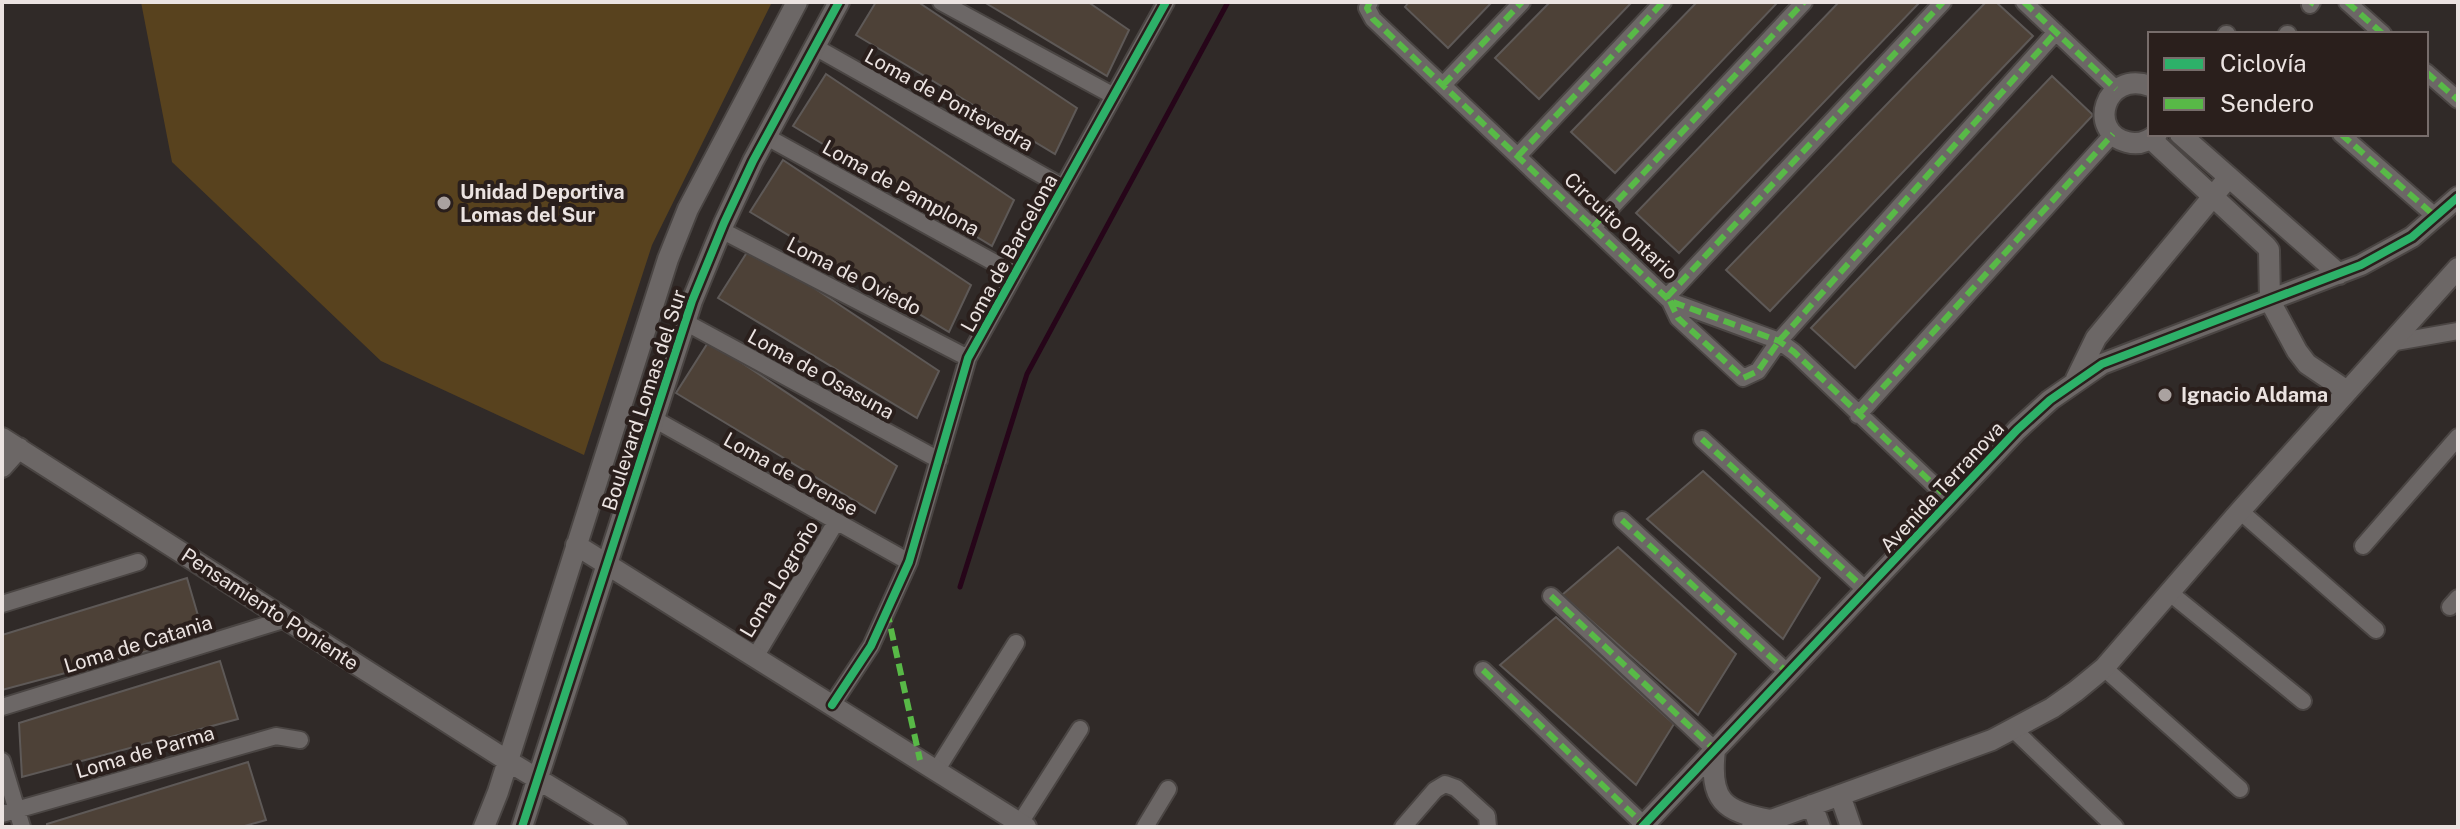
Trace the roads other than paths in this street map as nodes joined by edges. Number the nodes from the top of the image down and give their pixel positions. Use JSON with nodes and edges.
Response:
{"nodes":[{"id":1,"x":797,"y":2,"type":"edge"},
{"id":2,"x":941,"y":2,"type":"edge"},
{"id":3,"x":1370,"y":2,"type":"edge"},
{"id":4,"x":1522,"y":2,"type":"edge"},
{"id":5,"x":1663,"y":2,"type":"edge"},
{"id":6,"x":1804,"y":2,"type":"edge"},
{"id":7,"x":1943,"y":2,"type":"edge"},
{"id":8,"x":2024,"y":2,"type":"edge"},
{"id":9,"x":2347,"y":2,"type":"edge"},
{"id":10,"x":837,"y":3,"type":"edge"},
{"id":11,"x":1160,"y":4,"type":"edge"},
{"id":12,"x":2056,"y":32,"type":"junction"},
{"id":13,"x":2381,"y":32,"type":"edge"},
{"id":14,"x":815,"y":47,"type":"junction"},
{"id":15,"x":2428,"y":74,"type":"edge"},
{"id":16,"x":1443,"y":85,"type":"junction"},
{"id":17,"x":2148,"y":85,"type":"edge"},
{"id":18,"x":2116,"y":89,"type":"junction"},
{"id":19,"x":1114,"y":96,"type":"junction"},
{"id":20,"x":2458,"y":100,"type":"edge"},
{"id":21,"x":2113,"y":134,"type":"junction"},
{"id":22,"x":2154,"y":136,"type":"edge"},
{"id":23,"x":2182,"y":136,"type":"edge"},
{"id":24,"x":2343,"y":136,"type":"edge"},
{"id":25,"x":767,"y":137,"type":"junction"},
{"id":26,"x":1518,"y":156,"type":"junction"},
{"id":27,"x":2229,"y":177,"type":"junction"},
{"id":28,"x":1063,"y":187,"type":"junction"},
{"id":29,"x":2212,"y":196,"type":"junction"},
{"id":30,"x":2456,"y":203,"type":"edge"},
{"id":31,"x":2436,"y":217,"type":"junction"},
{"id":32,"x":1593,"y":227,"type":"junction"},
{"id":33,"x":721,"y":230,"type":"junction"},
{"id":34,"x":2458,"y":268,"type":"edge"},
{"id":35,"x":1015,"y":274,"type":"junction"},
{"id":36,"x":2339,"y":274,"type":"junction"},
{"id":37,"x":1669,"y":299,"type":"junction"},
{"id":38,"x":2270,"y":301,"type":"junction"},
{"id":39,"x":685,"y":322,"type":"junction"},
{"id":40,"x":2458,"y":331,"type":"edge"},
{"id":41,"x":1779,"y":341,"type":"junction"},
{"id":42,"x":2390,"y":343,"type":"junction"},
{"id":43,"x":968,"y":358,"type":"junction"},
{"id":44,"x":2076,"y":379,"type":"junction"},
{"id":45,"x":2347,"y":391,"type":"junction"},
{"id":46,"x":1858,"y":415,"type":"junction"},
{"id":47,"x":654,"y":419,"type":"junction"},
{"id":48,"x":2458,"y":437,"type":"edge"},
{"id":49,"x":1702,"y":439,"type":"dead end"},
{"id":50,"x":10,"y":443,"type":"edge"},
{"id":51,"x":939,"y":460,"type":"junction"},
{"id":52,"x":2,"y":467,"type":"edge"},
{"id":53,"x":1951,"y":501,"type":"junction"},
{"id":54,"x":2240,"y":511,"type":"junction"},
{"id":55,"x":1622,"y":520,"type":"dead end"},
{"id":56,"x":836,"y":522,"type":"junction"},
{"id":57,"x":576,"y":545,"type":"junction"},
{"id":58,"x":2363,"y":546,"type":"dead end"},
{"id":59,"x":138,"y":562,"type":"dead end"},
{"id":60,"x":909,"y":562,"type":"junction"},
{"id":61,"x":607,"y":564,"type":"junction"},
{"id":62,"x":1866,"y":590,"type":"junction"},
{"id":63,"x":2170,"y":593,"type":"junction"},
{"id":64,"x":1551,"y":596,"type":"dead end"},
{"id":65,"x":2,"y":604,"type":"edge"},
{"id":66,"x":286,"y":619,"type":"junction"},
{"id":67,"x":2376,"y":630,"type":"dead end"},
{"id":68,"x":1016,"y":643,"type":"dead end"},
{"id":69,"x":755,"y":657,"type":"junction"},
{"id":70,"x":2104,"y":668,"type":"junction"},
{"id":71,"x":1483,"y":670,"type":"dead end"},
{"id":72,"x":1788,"y":673,"type":"junction"},
{"id":73,"x":2303,"y":701,"type":"dead end"},
{"id":74,"x":832,"y":705,"type":"junction"},
{"id":75,"x":2,"y":707,"type":"edge"},
{"id":76,"x":1080,"y":729,"type":"dead end"},
{"id":77,"x":2013,"y":729,"type":"junction"},
{"id":78,"x":300,"y":740,"type":"dead end"},
{"id":79,"x":1715,"y":750,"type":"junction"},
{"id":80,"x":2,"y":761,"type":"edge"},
{"id":81,"x":508,"y":761,"type":"junction"},
{"id":82,"x":936,"y":771,"type":"junction"},
{"id":83,"x":538,"y":779,"type":"junction"},
{"id":84,"x":1168,"y":789,"type":"dead end"},
{"id":85,"x":2240,"y":789,"type":"dead end"},
{"id":86,"x":1840,"y":795,"type":"junction"},
{"id":87,"x":1812,"y":805,"type":"junction"},
{"id":88,"x":9,"y":812,"type":"edge"},
{"id":89,"x":1761,"y":824,"type":"edge"},
{"id":90,"x":1023,"y":825,"type":"edge"},
{"id":91,"x":1644,"y":826,"type":"edge"},
{"id":92,"x":22,"y":827,"type":"edge"},
{"id":93,"x":484,"y":827,"type":"edge"},
{"id":94,"x":522,"y":827,"type":"edge"},
{"id":95,"x":617,"y":827,"type":"edge"},
{"id":96,"x":1145,"y":827,"type":"edge"},
{"id":97,"x":1403,"y":827,"type":"edge"},
{"id":98,"x":1488,"y":827,"type":"edge"},
{"id":99,"x":1820,"y":827,"type":"edge"},
{"id":100,"x":1851,"y":827,"type":"edge"},
{"id":101,"x":2115,"y":827,"type":"edge"}],
"edges":[{"from":1,"to":57,"type":"street","name":"Boulevard Lomas del Sur"},
{"from":2,"to":19,"type":"street"},
{"from":3,"to":16,"type":"street","name":"Circuito Ontario"},
{"from":4,"to":16,"type":"street"},
{"from":5,"to":26,"type":"street"},
{"from":6,"to":32,"type":"street"},
{"from":7,"to":37,"type":"street"},
{"from":8,"to":12,"type":"street"},
{"from":9,"to":13,"type":"street"},
{"from":10,"to":14,"type":"street","name":"Boulevard Lomas del Sur"},
{"from":11,"to":19,"type":"street","name":"Loma de Barcelona"},
{"from":12,"to":18,"type":"street"},
{"from":12,"to":41,"type":"street"},
{"from":14,"to":25,"type":"street","name":"Boulevard Lomas del Sur"},
{"from":14,"to":28,"type":"street","name":"Loma de Pontevedra"},
{"from":15,"to":20,"type":"street"},
{"from":16,"to":26,"type":"street","name":"Circuito Ontario"},
{"from":17,"to":18,"type":"street"},
{"from":18,"to":21,"type":"street"},
{"from":19,"to":28,"type":"street","name":"Loma de Barcelona"},
{"from":21,"to":22,"type":"street"},
{"from":21,"to":46,"type":"street"},
{"from":22,"to":29,"type":"street"},
{"from":23,"to":27,"type":"street"},
{"from":24,"to":31,"type":"street"},
{"from":25,"to":33,"type":"street","name":"Boulevard Lomas del Sur"},
{"from":25,"to":35,"type":"street","name":"Loma de Pamplona"},
{"from":26,"to":32,"type":"street","name":"Circuito Ontario"},
{"from":27,"to":29,"type":"street"},
{"from":27,"to":36,"type":"street"},
{"from":28,"to":35,"type":"street","name":"Loma de Barcelona"},
{"from":29,"to":38,"type":"street"},
{"from":29,"to":44,"type":"street"},
{"from":30,"to":31,"type":"street","name":"Avenida Terranova"},
{"from":31,"to":36,"type":"street","name":"Avenida Terranova"},
{"from":32,"to":37,"type":"street","name":"Circuito Ontario"},
{"from":33,"to":39,"type":"street","name":"Boulevard Lomas del Sur"},
{"from":33,"to":43,"type":"street","name":"Loma de Oviedo"},
{"from":34,"to":42,"type":"street"},
{"from":35,"to":43,"type":"street","name":"Loma de Barcelona"},
{"from":36,"to":38,"type":"street","name":"Avenida Terranova"},
{"from":37,"to":41,"type":"street","name":"Circuito Ontario"},
{"from":37,"to":41,"type":"street"},
{"from":38,"to":44,"type":"street","name":"Avenida Terranova"},
{"from":38,"to":45,"type":"street"},
{"from":39,"to":47,"type":"street","name":"Boulevard Lomas del Sur"},
{"from":39,"to":51,"type":"street","name":"Loma de Osasuna"},
{"from":40,"to":42,"type":"street"},
{"from":41,"to":46,"type":"street","name":"Circuito Ontario"},
{"from":42,"to":45,"type":"street"},
{"from":43,"to":51,"type":"street","name":"Loma de Barcelona"},
{"from":44,"to":53,"type":"street","name":"Avenida Terranova"},
{"from":45,"to":54,"type":"street"},
{"from":46,"to":53,"type":"street","name":"Circuito Ontario"},
{"from":47,"to":56,"type":"street","name":"Loma de Orense"},
{"from":47,"to":61,"type":"street","name":"Boulevard Lomas del Sur"},
{"from":48,"to":58,"type":"street"},
{"from":49,"to":62,"type":"street"},
{"from":50,"to":52,"type":"street"},
{"from":50,"to":66,"type":"street","name":"Pensamiento Poniente"},
{"from":51,"to":60,"type":"street","name":"Loma de Barcelona"},
{"from":53,"to":62,"type":"street","name":"Avenida Terranova"},
{"from":54,"to":63,"type":"street"},
{"from":54,"to":67,"type":"street"},
{"from":55,"to":72,"type":"street"},
{"from":56,"to":60,"type":"street","name":"Loma de Orense"},
{"from":56,"to":69,"type":"street","name":"Loma Logroño"},
{"from":57,"to":61,"type":"street"},
{"from":57,"to":81,"type":"street","name":"Boulevard Lomas del Sur"},
{"from":59,"to":65,"type":"street"},
{"from":60,"to":74,"type":"street","name":"Loma de Barcelona"},
{"from":61,"to":69,"type":"street"},
{"from":61,"to":83,"type":"street","name":"Boulevard Lomas del Sur"},
{"from":62,"to":72,"type":"street","name":"Avenida Terranova"},
{"from":63,"to":70,"type":"street"},
{"from":63,"to":73,"type":"street"},
{"from":64,"to":79,"type":"street"},
{"from":66,"to":75,"type":"street","name":"Loma de Catania"},
{"from":66,"to":81,"type":"street","name":"Pensamiento Poniente"},
{"from":68,"to":82,"type":"street"},
{"from":69,"to":74,"type":"street"},
{"from":70,"to":77,"type":"street"},
{"from":70,"to":85,"type":"street"},
{"from":71,"to":91,"type":"street"},
{"from":72,"to":79,"type":"street","name":"Avenida Terranova"},
{"from":74,"to":82,"type":"street"},
{"from":76,"to":90,"type":"street"},
{"from":77,"to":86,"type":"street"},
{"from":77,"to":101,"type":"street"},
{"from":78,"to":88,"type":"street","name":"Loma de Parma"},
{"from":79,"to":89,"type":"street"},
{"from":79,"to":91,"type":"street","name":"Avenida Terranova"},
{"from":80,"to":88,"type":"street"},
{"from":81,"to":83,"type":"street","name":"Pensamiento Poniente"},
{"from":81,"to":93,"type":"street","name":"Boulevard Lomas del Sur"},
{"from":82,"to":90,"type":"street"},
{"from":83,"to":94,"type":"street","name":"Boulevard Lomas del Sur"},
{"from":83,"to":95,"type":"street","name":"Pensamiento Poniente"},
{"from":84,"to":96,"type":"street"},
{"from":86,"to":87,"type":"street"},
{"from":86,"to":100,"type":"street"},
{"from":87,"to":89,"type":"street"},
{"from":87,"to":99,"type":"street"},
{"from":88,"to":92,"type":"street"},
{"from":97,"to":98,"type":"street"}]}
